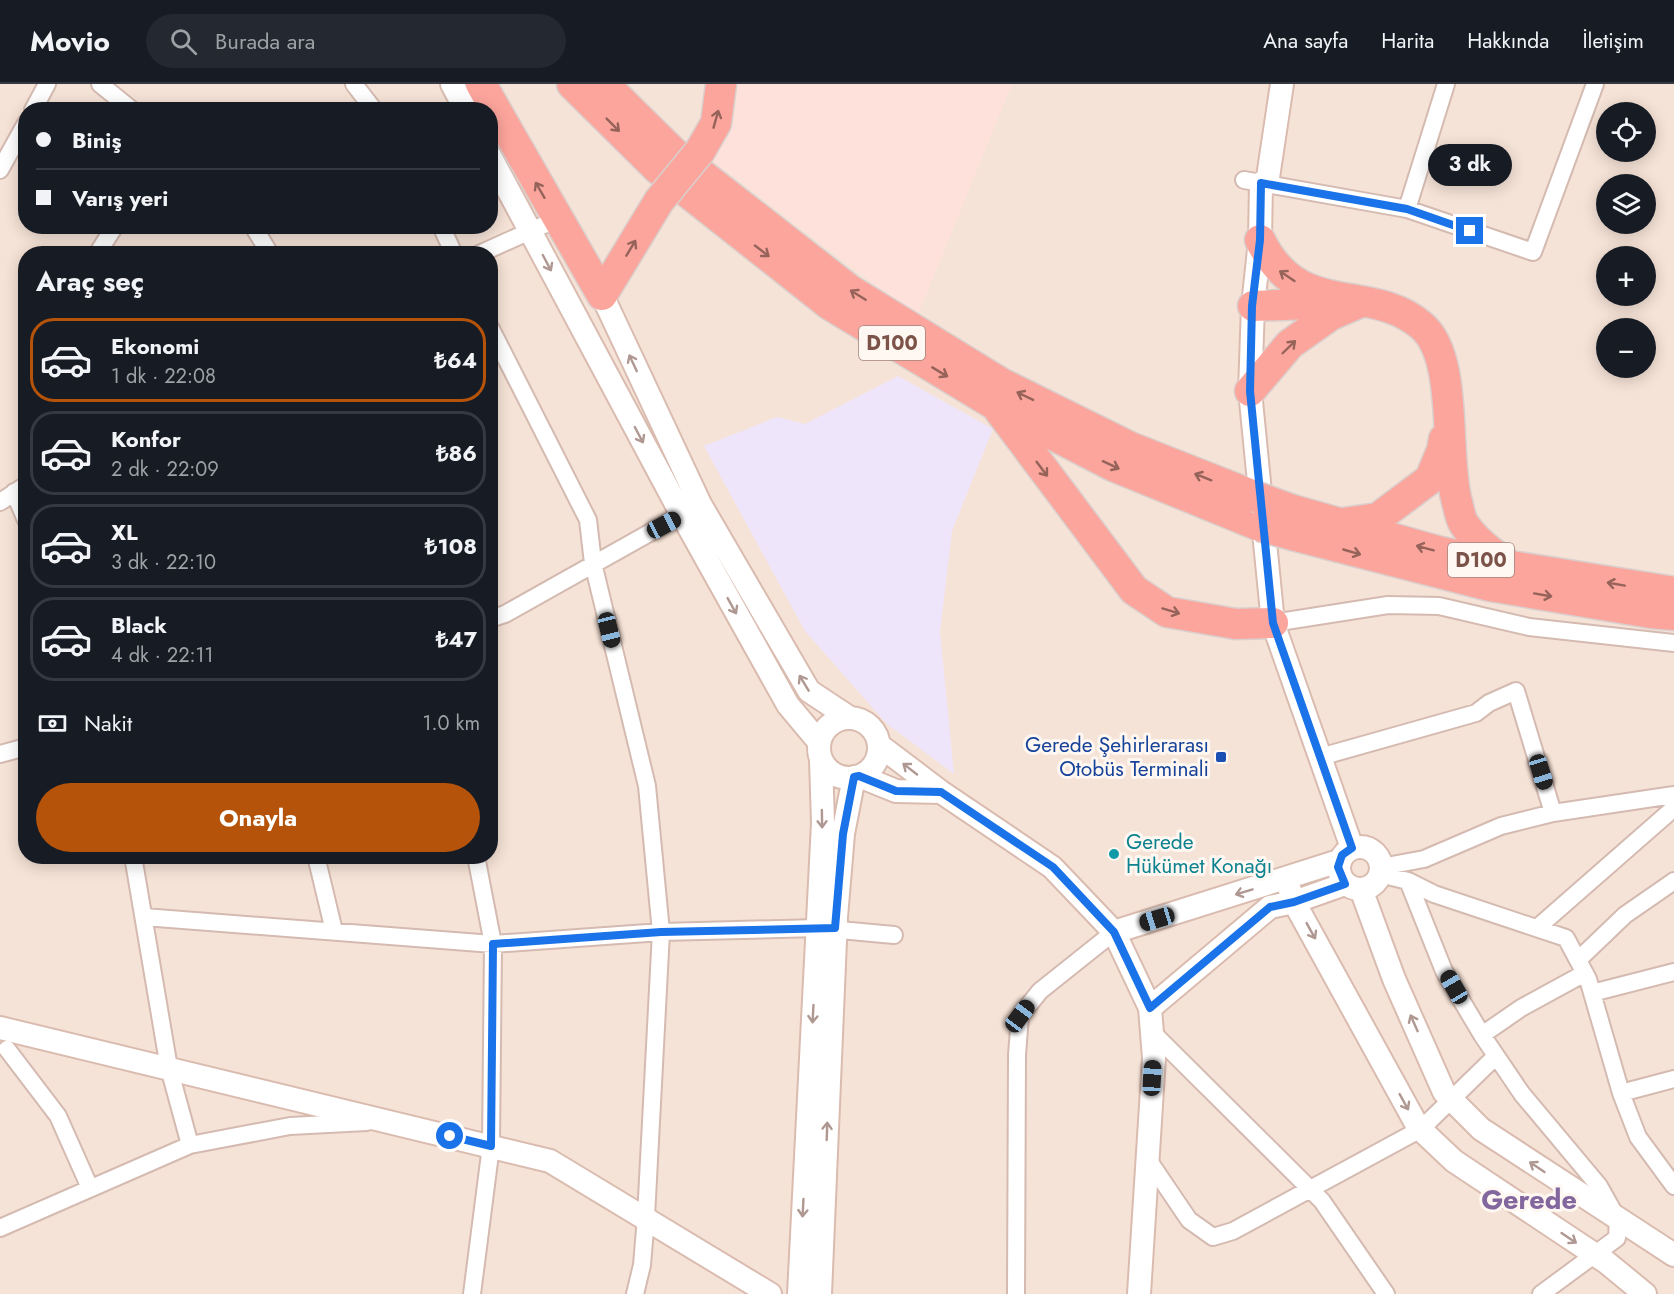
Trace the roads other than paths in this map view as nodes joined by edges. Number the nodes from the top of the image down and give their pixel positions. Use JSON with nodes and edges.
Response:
{"nodes":[{"id":1,"x":47,"y":84,"type":"edge"},
{"id":2,"x":100,"y":84,"type":"edge"},
{"id":3,"x":354,"y":84,"type":"edge"},
{"id":4,"x":452,"y":84,"type":"edge"},
{"id":5,"x":481,"y":84,"type":"edge"},
{"id":6,"x":572,"y":84,"type":"edge"},
{"id":7,"x":604,"y":84,"type":"edge"},
{"id":8,"x":721,"y":84,"type":"edge"},
{"id":9,"x":1266,"y":84,"type":"edge"},
{"id":10,"x":1281,"y":84,"type":"edge"},
{"id":11,"x":1446,"y":84,"type":"edge"},
{"id":12,"x":1595,"y":84,"type":"edge"},
{"id":13,"x":37,"y":102,"type":"edge"},
{"id":14,"x":122,"y":102,"type":"edge"},
{"id":15,"x":368,"y":102,"type":"edge"},
{"id":16,"x":462,"y":102,"type":"edge"},
{"id":17,"x":491,"y":102,"type":"edge"},
{"id":18,"x":498,"y":114,"type":"edge"},
{"id":19,"x":18,"y":137,"type":"edge"},
{"id":20,"x":0,"y":170,"type":"edge"},
{"id":21,"x":498,"y":171,"type":"edge"},
{"id":22,"x":1257,"y":183,"type":"junction"},
{"id":23,"x":1407,"y":209,"type":"junction"},
{"id":24,"x":557,"y":219,"type":"junction"},
{"id":25,"x":530,"y":230,"type":"junction"},
{"id":26,"x":1260,"y":240,"type":"junction"},
{"id":27,"x":495,"y":246,"type":"edge"},
{"id":28,"x":602,"y":295,"type":"junction"},
{"id":29,"x":1361,"y":302,"type":"junction"},
{"id":30,"x":1252,"y":306,"type":"junction"},
{"id":31,"x":498,"y":343,"type":"edge"},
{"id":32,"x":1250,"y":391,"type":"junction"},
{"id":33,"x":995,"y":405,"type":"junction"},
{"id":34,"x":1447,"y":412,"type":"junction"},
{"id":35,"x":691,"y":510,"type":"junction"},
{"id":36,"x":1259,"y":512,"type":"junction"},
{"id":37,"x":1294,"y":523,"type":"junction"},
{"id":38,"x":1333,"y":524,"type":"junction"},
{"id":39,"x":593,"y":563,"type":"junction"},
{"id":40,"x":1511,"y":566,"type":"junction"},
{"id":41,"x":1674,"y":592,"type":"edge"},
{"id":42,"x":1674,"y":615,"type":"edge"},
{"id":43,"x":498,"y":617,"type":"edge"},
{"id":44,"x":1273,"y":623,"type":"junction"},
{"id":45,"x":1674,"y":643,"type":"edge"},
{"id":46,"x":850,"y":717,"type":"junction"},
{"id":47,"x":879,"y":745,"type":"junction"},
{"id":48,"x":18,"y":749,"type":"edge"},
{"id":49,"x":820,"y":751,"type":"junction"},
{"id":50,"x":0,"y":754,"type":"edge"},
{"id":51,"x":1320,"y":757,"type":"junction"},
{"id":52,"x":857,"y":777,"type":"junction"},
{"id":53,"x":941,"y":792,"type":"junction"},
{"id":54,"x":1674,"y":795,"type":"edge"},
{"id":55,"x":1674,"y":808,"type":"edge"},
{"id":56,"x":1553,"y":813,"type":"junction"},
{"id":57,"x":1346,"y":854,"type":"junction"},
{"id":58,"x":134,"y":864,"type":"edge"},
{"id":59,"x":318,"y":864,"type":"edge"},
{"id":60,"x":478,"y":864,"type":"edge"},
{"id":61,"x":1381,"y":871,"type":"junction"},
{"id":62,"x":1286,"y":879,"type":"junction"},
{"id":63,"x":1408,"y":881,"type":"junction"},
{"id":64,"x":1674,"y":881,"type":"edge"},
{"id":65,"x":1353,"y":886,"type":"junction"},
{"id":66,"x":1294,"y":902,"type":"junction"},
{"id":67,"x":144,"y":917,"type":"junction"},
{"id":68,"x":827,"y":928,"type":"junction"},
{"id":69,"x":1537,"y":928,"type":"junction"},
{"id":70,"x":334,"y":931,"type":"junction"},
{"id":71,"x":661,"y":932,"type":"junction"},
{"id":72,"x":1114,"y":932,"type":"junction"},
{"id":73,"x":894,"y":935,"type":"dead end"},
{"id":74,"x":493,"y":944,"type":"junction"},
{"id":75,"x":1582,"y":967,"type":"junction"},
{"id":76,"x":1674,"y":972,"type":"edge"},
{"id":77,"x":1592,"y":993,"type":"junction"},
{"id":78,"x":1150,"y":1008,"type":"junction"},
{"id":79,"x":1152,"y":1032,"type":"junction"},
{"id":80,"x":1482,"y":1035,"type":"junction"},
{"id":81,"x":4,"y":1041,"type":"edge"},
{"id":82,"x":1496,"y":1056,"type":"junction"},
{"id":83,"x":169,"y":1068,"type":"junction"},
{"id":84,"x":1674,"y":1079,"type":"edge"},
{"id":85,"x":1621,"y":1093,"type":"junction"},
{"id":86,"x":1452,"y":1101,"type":"junction"},
{"id":87,"x":389,"y":1121,"type":"junction"},
{"id":88,"x":1421,"y":1129,"type":"junction"},
{"id":89,"x":190,"y":1146,"type":"junction"},
{"id":90,"x":491,"y":1146,"type":"junction"},
{"id":91,"x":1147,"y":1158,"type":"junction"},
{"id":92,"x":1674,"y":1186,"type":"edge"},
{"id":93,"x":90,"y":1188,"type":"junction"},
{"id":94,"x":1312,"y":1190,"type":"junction"},
{"id":95,"x":646,"y":1217,"type":"junction"},
{"id":96,"x":1618,"y":1220,"type":"junction"},
{"id":97,"x":0,"y":1228,"type":"edge"},
{"id":98,"x":1595,"y":1255,"type":"junction"},
{"id":99,"x":1674,"y":1255,"type":"edge"},
{"id":100,"x":472,"y":1294,"type":"edge"},
{"id":101,"x":635,"y":1294,"type":"edge"},
{"id":102,"x":770,"y":1294,"type":"edge"},
{"id":103,"x":798,"y":1294,"type":"edge"},
{"id":104,"x":820,"y":1294,"type":"edge"},
{"id":105,"x":1016,"y":1294,"type":"edge"},
{"id":106,"x":1139,"y":1294,"type":"edge"},
{"id":107,"x":1386,"y":1294,"type":"edge"},
{"id":108,"x":1541,"y":1294,"type":"edge"},
{"id":109,"x":1645,"y":1294,"type":"edge"}],
"edges":[{"from":1,"to":13,"type":"street"},
{"from":2,"to":14,"type":"street"},
{"from":3,"to":15,"type":"street"},
{"from":4,"to":16,"type":"street"},
{"from":17,"to":5,"type":"highway","one_way":true},
{"from":6,"to":33,"type":"highway","number":"D100","one_way":true},
{"from":36,"to":7,"type":"highway","number":"D100","one_way":true},
{"from":28,"to":8,"type":"highway","one_way":true,"bridge":true},
{"from":9,"to":22,"type":"street"},
{"from":10,"to":22,"type":"street"},
{"from":11,"to":23,"type":"street"},
{"from":12,"to":23,"type":"street"},
{"from":24,"to":18,"type":"highway","one_way":true},
{"from":19,"to":20,"type":"street"},
{"from":21,"to":25,"type":"street"},
{"from":22,"to":23,"type":"street"},
{"from":22,"to":26,"type":"street"},
{"from":24,"to":25,"type":"street"},
{"from":24,"to":28,"type":"highway"},
{"from":25,"to":27,"type":"street"},
{"from":25,"to":35,"type":"street","one_way":true},
{"from":29,"to":26,"type":"highway","one_way":true},
{"from":26,"to":30,"type":"street"},
{"from":35,"to":28,"type":"street","one_way":true},
{"from":29,"to":30,"type":"highway"},
{"from":32,"to":29,"type":"highway","one_way":true},
{"from":29,"to":34,"type":"highway"},
{"from":30,"to":32,"type":"street"},
{"from":31,"to":39,"type":"street"},
{"from":32,"to":44,"type":"street"},
{"from":33,"to":36,"type":"highway","number":"D100","one_way":true},
{"from":33,"to":44,"type":"highway","one_way":true},
{"from":34,"to":38,"type":"highway"},
{"from":34,"to":40,"type":"highway"},
{"from":35,"to":39,"type":"street"},
{"from":46,"to":35,"type":"street","one_way":true},
{"from":35,"to":49,"type":"street","one_way":true},
{"from":36,"to":37,"type":"highway","number":"D100","bridge":true},
{"from":37,"to":38,"type":"highway","number":"D100"},
{"from":37,"to":42,"type":"highway","number":"D100","one_way":true},
{"from":40,"to":38,"type":"highway","number":"D100","one_way":true},
{"from":39,"to":43,"type":"street"},
{"from":39,"to":71,"type":"street"},
{"from":41,"to":40,"type":"highway","number":"D100","one_way":true},
{"from":44,"to":45,"type":"street"},
{"from":44,"to":51,"type":"street"},
{"from":46,"to":47,"type":"street"},
{"from":46,"to":49,"type":"street"},
{"from":47,"to":52,"type":"street"},
{"from":53,"to":47,"type":"street","one_way":true},
{"from":48,"to":50,"type":"street"},
{"from":49,"to":52,"type":"street"},
{"from":49,"to":68,"type":"street","one_way":true},
{"from":51,"to":56,"type":"street"},
{"from":51,"to":57,"type":"street"},
{"from":52,"to":53,"type":"street"},
{"from":52,"to":68,"type":"street"},
{"from":53,"to":72,"type":"street"},
{"from":54,"to":56,"type":"street"},
{"from":55,"to":69,"type":"street"},
{"from":56,"to":61,"type":"street"},
{"from":57,"to":61,"type":"street"},
{"from":57,"to":62,"type":"street"},
{"from":57,"to":65,"type":"street"},
{"from":58,"to":67,"type":"street"},
{"from":59,"to":70,"type":"street"},
{"from":60,"to":74,"type":"street"},
{"from":61,"to":63,"type":"street"},
{"from":61,"to":65,"type":"street"},
{"from":62,"to":66,"type":"street"},
{"from":62,"to":72,"type":"street","one_way":true},
{"from":63,"to":69,"type":"street"},
{"from":63,"to":80,"type":"street"},
{"from":64,"to":75,"type":"street"},
{"from":65,"to":66,"type":"street"},
{"from":86,"to":65,"type":"street","one_way":true},
{"from":66,"to":78,"type":"street"},
{"from":66,"to":88,"type":"street","one_way":true},
{"from":67,"to":70,"type":"street"},
{"from":67,"to":83,"type":"street"},
{"from":68,"to":71,"type":"street"},
{"from":68,"to":73,"type":"street"},
{"from":68,"to":103,"type":"street","one_way":true},
{"from":104,"to":68,"type":"street","one_way":true},
{"from":69,"to":75,"type":"street"},
{"from":70,"to":74,"type":"street"},
{"from":71,"to":74,"type":"street"},
{"from":71,"to":95,"type":"street"},
{"from":72,"to":78,"type":"street"},
{"from":72,"to":105,"type":"street"},
{"from":74,"to":90,"type":"street"},
{"from":75,"to":77,"type":"street"},
{"from":75,"to":80,"type":"street"},
{"from":76,"to":77,"type":"street"},
{"from":77,"to":85,"type":"street"},
{"from":78,"to":79,"type":"street"},
{"from":79,"to":91,"type":"street"},
{"from":79,"to":94,"type":"street"},
{"from":80,"to":82,"type":"street"},
{"from":81,"to":83,"type":"street"},
{"from":81,"to":93,"type":"street"},
{"from":82,"to":86,"type":"street"},
{"from":82,"to":96,"type":"street"},
{"from":83,"to":87,"type":"street"},
{"from":83,"to":89,"type":"street"},
{"from":84,"to":85,"type":"street"},
{"from":85,"to":92,"type":"street"},
{"from":86,"to":88,"type":"street"},
{"from":96,"to":86,"type":"street","one_way":true},
{"from":87,"to":89,"type":"street"},
{"from":87,"to":90,"type":"street"},
{"from":88,"to":94,"type":"street"},
{"from":88,"to":98,"type":"street","one_way":true},
{"from":89,"to":93,"type":"street"},
{"from":90,"to":95,"type":"street"},
{"from":90,"to":100,"type":"street"},
{"from":91,"to":94,"type":"street"},
{"from":91,"to":106,"type":"street"},
{"from":93,"to":97,"type":"street"},
{"from":94,"to":107,"type":"street"},
{"from":95,"to":101,"type":"street"},
{"from":95,"to":102,"type":"street"},
{"from":96,"to":98,"type":"street"},
{"from":96,"to":99,"type":"street"},
{"from":98,"to":108,"type":"street"},
{"from":98,"to":109,"type":"street"}]}
